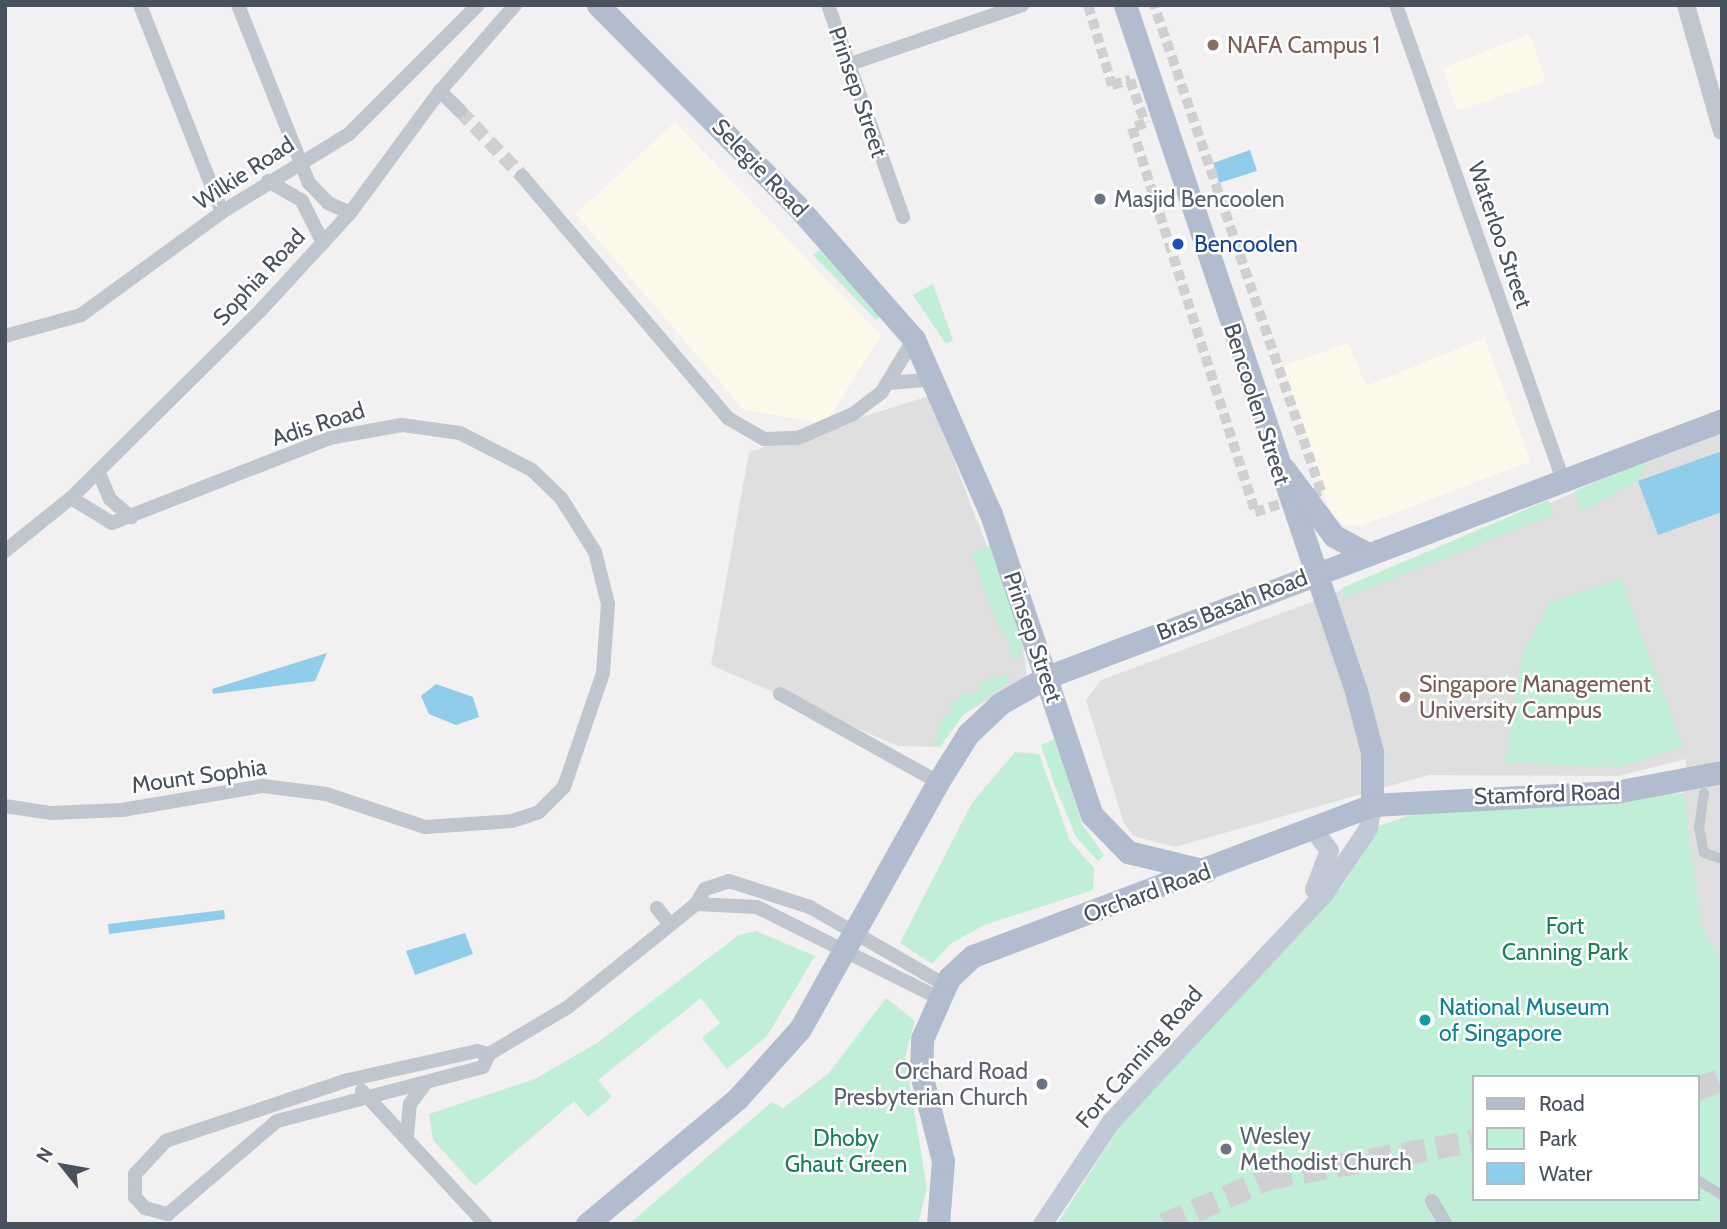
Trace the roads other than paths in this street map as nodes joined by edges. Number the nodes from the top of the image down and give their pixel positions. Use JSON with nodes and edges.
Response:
{"nodes":[{"id":1,"x":140,"y":5,"type":"edge"},
{"id":2,"x":238,"y":5,"type":"edge"},
{"id":3,"x":478,"y":5,"type":"edge"},
{"id":4,"x":515,"y":5,"type":"edge"},
{"id":5,"x":598,"y":5,"type":"edge"},
{"id":6,"x":828,"y":5,"type":"edge"},
{"id":7,"x":1022,"y":5,"type":"edge"},
{"id":8,"x":1125,"y":5,"type":"edge"},
{"id":9,"x":1396,"y":5,"type":"edge"},
{"id":10,"x":1686,"y":5,"type":"edge"},
{"id":11,"x":850,"y":64,"type":"junction"},
{"id":12,"x":440,"y":91,"type":"junction"},
{"id":13,"x":460,"y":111,"type":"tunnel mouth"},
{"id":14,"x":1722,"y":131,"type":"edge"},
{"id":15,"x":304,"y":161,"type":"junction"},
{"id":16,"x":522,"y":176,"type":"tunnel mouth"},
{"id":17,"x":268,"y":181,"type":"junction"},
{"id":18,"x":222,"y":212,"type":"junction"},
{"id":19,"x":350,"y":213,"type":"junction"},
{"id":20,"x":903,"y":217,"type":"dead end"},
{"id":21,"x":323,"y":243,"type":"junction"},
{"id":22,"x":5,"y":336,"type":"edge"},
{"id":23,"x":914,"y":339,"type":"junction"},
{"id":24,"x":936,"y":379,"type":"junction"},
{"id":25,"x":889,"y":383,"type":"junction"},
{"id":26,"x":1722,"y":421,"type":"edge"},
{"id":27,"x":1276,"y":460,"type":"junction"},
{"id":28,"x":98,"y":471,"type":"junction"},
{"id":29,"x":1563,"y":480,"type":"junction"},
{"id":30,"x":71,"y":498,"type":"junction"},
{"id":31,"x":131,"y":517,"type":"junction"},
{"id":32,"x":5,"y":551,"type":"edge"},
{"id":33,"x":1366,"y":554,"type":"junction"},
{"id":34,"x":1314,"y":573,"type":"junction"},
{"id":35,"x":1046,"y":677,"type":"junction"},
{"id":36,"x":780,"y":694,"type":"dead end"},
{"id":37,"x":1722,"y":772,"type":"edge"},
{"id":38,"x":938,"y":782,"type":"junction"},
{"id":39,"x":1704,"y":793,"type":"dead end"},
{"id":40,"x":554,"y":799,"type":"joint"},
{"id":41,"x":1372,"y":805,"type":"junction"},
{"id":42,"x":5,"y":806,"type":"edge"},
{"id":43,"x":1311,"y":827,"type":"junction"},
{"id":44,"x":1722,"y":859,"type":"edge"},
{"id":45,"x":1206,"y":871,"type":"junction"},
{"id":46,"x":696,"y":904,"type":"junction"},
{"id":47,"x":657,"y":908,"type":"dead end"},
{"id":48,"x":670,"y":924,"type":"junction"},
{"id":49,"x":1285,"y":933,"type":"junction"},
{"id":50,"x":854,"y":940,"type":"junction"},
{"id":51,"x":941,"y":991,"type":"junction"},
{"id":52,"x":489,"y":1054,"type":"junction"},
{"id":53,"x":348,"y":1080,"type":"junction"},
{"id":54,"x":425,"y":1084,"type":"junction"},
{"id":55,"x":367,"y":1096,"type":"junction"},
{"id":56,"x":407,"y":1136,"type":"junction"},
{"id":57,"x":1699,"y":1181,"type":"edge"},
{"id":58,"x":1722,"y":1195,"type":"edge"},
{"id":59,"x":1433,"y":1201,"type":"dead end"},
{"id":60,"x":485,"y":1224,"type":"edge"},
{"id":61,"x":587,"y":1224,"type":"edge"},
{"id":62,"x":938,"y":1224,"type":"edge"},
{"id":63,"x":1042,"y":1224,"type":"edge"},
{"id":64,"x":1447,"y":1224,"type":"edge"}],
"edges":[{"from":1,"to":18,"type":"street"},
{"from":2,"to":15,"type":"street"},
{"from":3,"to":15,"type":"street","name":"Wilkie Road"},
{"from":4,"to":12,"type":"street","name":"Sophia Road"},
{"from":5,"to":23,"type":"main road","name":"Selegie Road"},
{"from":6,"to":11,"type":"street","name":"Prinsep Street"},
{"from":7,"to":11,"type":"street"},
{"from":8,"to":27,"type":"main road","name":"Bencoolen Street"},
{"from":9,"to":29,"type":"street","name":"Waterloo Street"},
{"from":10,"to":14,"type":"street"},
{"from":11,"to":20,"type":"street","name":"Prinsep Street"},
{"from":12,"to":13,"type":"street"},
{"from":12,"to":19,"type":"street","name":"Sophia Road"},
{"from":15,"to":17,"type":"street","name":"Wilkie Road"},
{"from":15,"to":19,"type":"street"},
{"from":16,"to":25,"type":"street"},
{"from":17,"to":18,"type":"street","name":"Wilkie Road"},
{"from":17,"to":21,"type":"street"},
{"from":18,"to":22,"type":"street","name":"Wilkie Road"},
{"from":19,"to":21,"type":"street","name":"Sophia Road"},
{"from":21,"to":28,"type":"street","name":"Sophia Road"},
{"from":23,"to":24,"type":"main road","name":"Prinsep Street"},
{"from":23,"to":25,"type":"street"},
{"from":24,"to":25,"type":"street"},
{"from":24,"to":35,"type":"main road","name":"Prinsep Street"},
{"from":26,"to":29,"type":"main road","name":"Bras Basah Road"},
{"from":27,"to":33,"type":"main road"},
{"from":27,"to":34,"type":"main road","name":"Bencoolen Street"},
{"from":28,"to":30,"type":"street","name":"Sophia Road"},
{"from":28,"to":31,"type":"street"},
{"from":29,"to":33,"type":"main road","name":"Bras Basah Road"},
{"from":30,"to":31,"type":"street","name":"Adis Road"},
{"from":30,"to":32,"type":"street","name":"Sophia Road"},
{"from":31,"to":40,"type":"street","name":"Adis Road"},
{"from":33,"to":34,"type":"main road","name":"Bras Basah Road"},
{"from":34,"to":35,"type":"main road","name":"Bras Basah Road"},
{"from":34,"to":41,"type":"main road","name":"Bencoolen Street"},
{"from":35,"to":38,"type":"main road","name":"Bras Basah Road"},
{"from":35,"to":45,"type":"main road","name":"Prinsep Street"},
{"from":36,"to":38,"type":"street"},
{"from":37,"to":41,"type":"main road","name":"Stamford Road"},
{"from":38,"to":50,"type":"main road","name":"Bras Basah Road"},
{"from":39,"to":44,"type":"street"},
{"from":40,"to":42,"type":"street","name":"Mount Sophia"},
{"from":41,"to":43,"type":"main road","name":"Orchard Road"},
{"from":41,"to":49,"type":"main road","name":"Fort Canning Road"},
{"from":43,"to":45,"type":"main road","name":"Orchard Road"},
{"from":43,"to":49,"type":"main road","name":"Fort Canning Road"},
{"from":45,"to":51,"type":"main road","name":"Orchard Road"},
{"from":46,"to":48,"type":"street"},
{"from":46,"to":50,"type":"street"},
{"from":46,"to":50,"type":"street"},
{"from":47,"to":48,"type":"street"},
{"from":48,"to":52,"type":"street"},
{"from":49,"to":63,"type":"main road","name":"Fort Canning Road"},
{"from":50,"to":51,"type":"street"},
{"from":50,"to":61,"type":"main road"},
{"from":51,"to":62,"type":"main road"},
{"from":52,"to":53,"type":"street"},
{"from":52,"to":54,"type":"street"},
{"from":53,"to":55,"type":"street"},
{"from":53,"to":55,"type":"street"},
{"from":54,"to":55,"type":"street"},
{"from":54,"to":56,"type":"street"},
{"from":55,"to":56,"type":"street"},
{"from":56,"to":60,"type":"street"},
{"from":57,"to":58,"type":"street"},
{"from":59,"to":64,"type":"street"}]}
